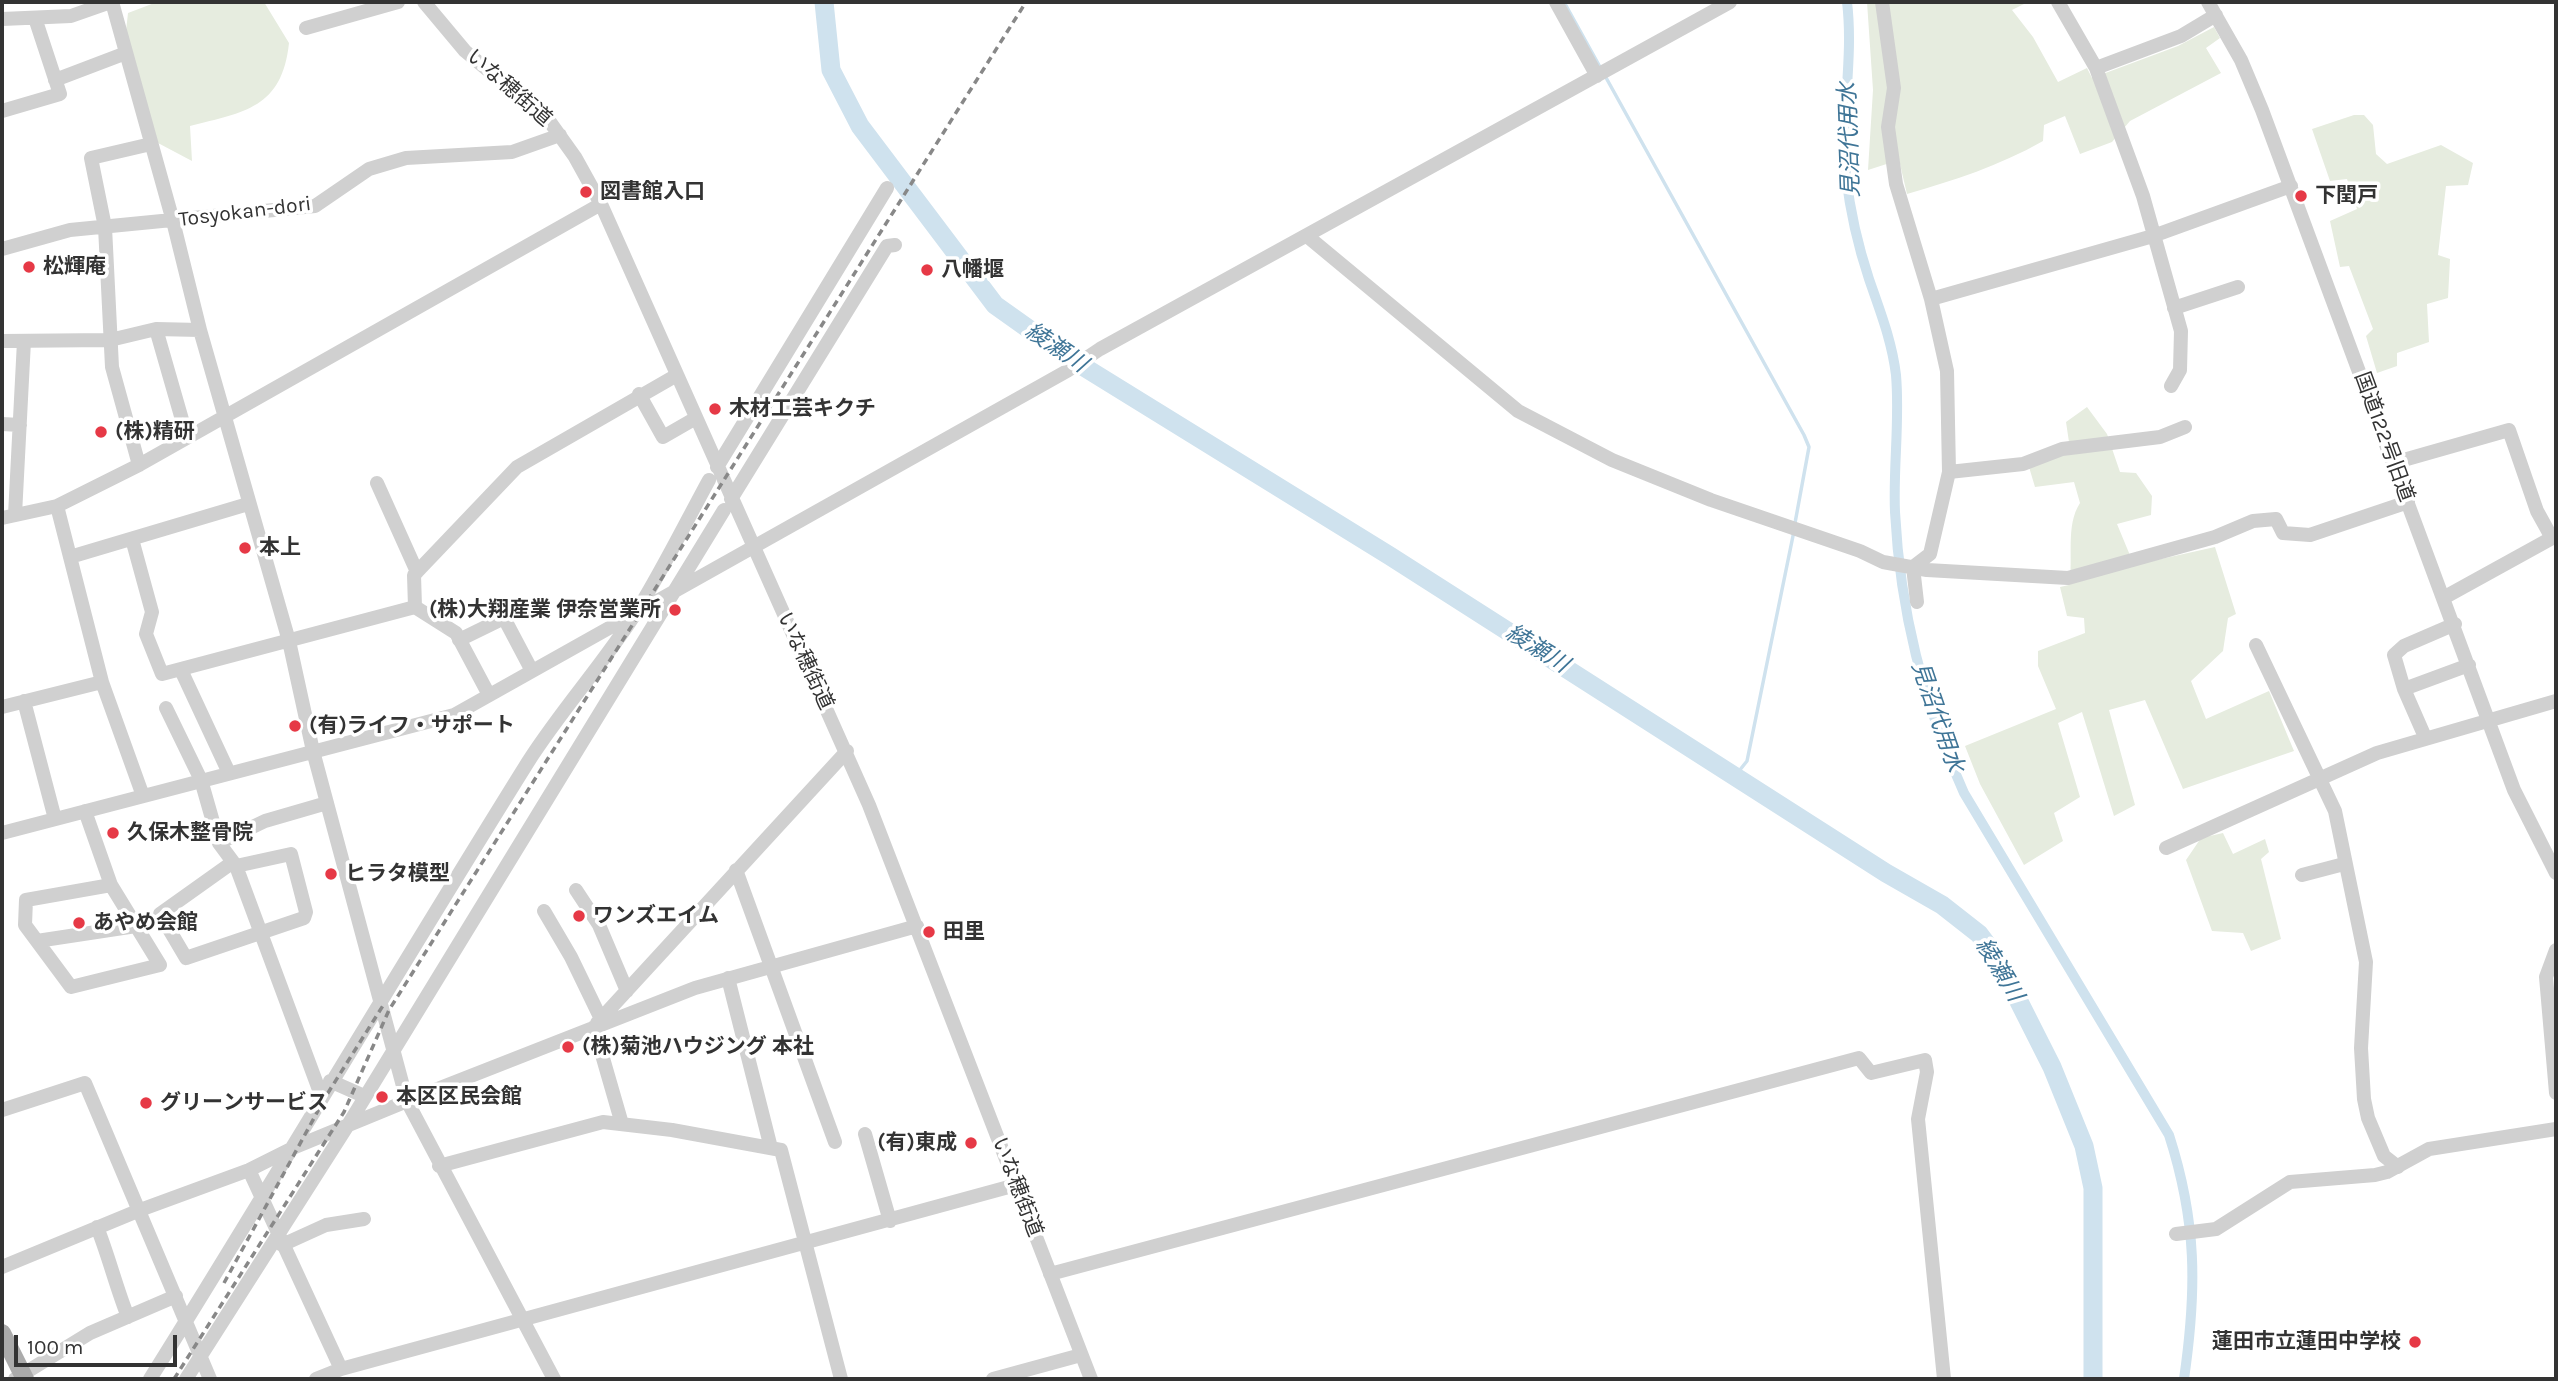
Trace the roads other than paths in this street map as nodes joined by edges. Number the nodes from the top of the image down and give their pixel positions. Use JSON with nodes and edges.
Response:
{"nodes":[{"id":1,"x":111,"y":2,"type":"edge"},
{"id":2,"x":398,"y":2,"type":"edge"},
{"id":3,"x":424,"y":2,"type":"edge"},
{"id":4,"x":1556,"y":2,"type":"edge"},
{"id":5,"x":1730,"y":2,"type":"edge"},
{"id":6,"x":1882,"y":2,"type":"edge"},
{"id":7,"x":2058,"y":2,"type":"edge"},
{"id":8,"x":2208,"y":2,"type":"edge"},
{"id":9,"x":2217,"y":15,"type":"junction"},
{"id":10,"x":35,"y":18,"type":"junction"},
{"id":11,"x":2,"y":19,"type":"edge"},
{"id":12,"x":306,"y":28,"type":"dead end"},
{"id":13,"x":126,"y":52,"type":"junction"},
{"id":14,"x":2096,"y":68,"type":"junction"},
{"id":15,"x":1597,"y":76,"type":"junction"},
{"id":16,"x":55,"y":80,"type":"junction"},
{"id":17,"x":2,"y":111,"type":"edge"},
{"id":18,"x":560,"y":135,"type":"junction"},
{"id":19,"x":151,"y":144,"type":"junction"},
{"id":20,"x":2291,"y":186,"type":"junction"},
{"id":21,"x":887,"y":187,"type":"dead end"},
{"id":22,"x":601,"y":204,"type":"junction"},
{"id":23,"x":173,"y":221,"type":"junction"},
{"id":24,"x":105,"y":227,"type":"junction"},
{"id":25,"x":1307,"y":236,"type":"junction"},
{"id":26,"x":2153,"y":236,"type":"junction"},
{"id":27,"x":895,"y":245,"type":"dead end"},
{"id":28,"x":2,"y":249,"type":"edge"},
{"id":29,"x":2238,"y":287,"type":"dead end"},
{"id":30,"x":1931,"y":299,"type":"junction"},
{"id":31,"x":2174,"y":308,"type":"junction"},
{"id":32,"x":156,"y":329,"type":"junction"},
{"id":33,"x":200,"y":330,"type":"junction"},
{"id":34,"x":110,"y":340,"type":"junction"},
{"id":35,"x":2,"y":341,"type":"edge"},
{"id":36,"x":24,"y":341,"type":"junction"},
{"id":37,"x":677,"y":374,"type":"junction"},
{"id":38,"x":2171,"y":386,"type":"dead end"},
{"id":39,"x":639,"y":394,"type":"junction"},
{"id":40,"x":225,"y":416,"type":"junction"},
{"id":41,"x":696,"y":418,"type":"junction"},
{"id":42,"x":2,"y":424,"type":"edge"},
{"id":43,"x":20,"y":425,"type":"junction"},
{"id":44,"x":2185,"y":427,"type":"dead end"},
{"id":45,"x":187,"y":437,"type":"junction"},
{"id":46,"x":2393,"y":463,"type":"junction"},
{"id":47,"x":139,"y":465,"type":"junction"},
{"id":48,"x":717,"y":467,"type":"junction"},
{"id":49,"x":1949,"y":472,"type":"junction"},
{"id":50,"x":709,"y":480,"type":"dead end"},
{"id":51,"x":377,"y":483,"type":"dead end"},
{"id":52,"x":2408,"y":502,"type":"junction"},
{"id":53,"x":248,"y":504,"type":"junction"},
{"id":54,"x":727,"y":504,"type":"junction"},
{"id":55,"x":57,"y":506,"type":"junction"},
{"id":56,"x":8,"y":517,"type":"edge"},
{"id":57,"x":132,"y":539,"type":"junction"},
{"id":58,"x":752,"y":546,"type":"junction"},
{"id":59,"x":70,"y":557,"type":"junction"},
{"id":60,"x":1904,"y":565,"type":"junction"},
{"id":61,"x":417,"y":572,"type":"junction"},
{"id":62,"x":675,"y":590,"type":"junction"},
{"id":63,"x":2445,"y":597,"type":"junction"},
{"id":64,"x":1917,"y":602,"type":"dead end"},
{"id":65,"x":415,"y":607,"type":"junction"},
{"id":66,"x":636,"y":612,"type":"junction"},
{"id":67,"x":2455,"y":624,"type":"junction"},
{"id":68,"x":459,"y":640,"type":"junction"},
{"id":69,"x":289,"y":641,"type":"junction"},
{"id":70,"x":2256,"y":645,"type":"dead end"},
{"id":71,"x":2469,"y":665,"type":"junction"},
{"id":72,"x":181,"y":670,"type":"junction"},
{"id":73,"x":532,"y":671,"type":"junction"},
{"id":74,"x":102,"y":682,"type":"junction"},
{"id":75,"x":2404,"y":689,"type":"junction"},
{"id":76,"x":489,"y":695,"type":"junction"},
{"id":77,"x":24,"y":701,"type":"junction"},
{"id":78,"x":2556,"y":701,"type":"edge"},
{"id":79,"x":2,"y":707,"type":"edge"},
{"id":80,"x":166,"y":708,"type":"dead end"},
{"id":81,"x":2488,"y":719,"type":"junction"},
{"id":82,"x":2425,"y":737,"type":"junction"},
{"id":83,"x":313,"y":751,"type":"junction"},
{"id":84,"x":847,"y":751,"type":"junction"},
{"id":85,"x":229,"y":773,"type":"junction"},
{"id":86,"x":2321,"y":776,"type":"junction"},
{"id":87,"x":201,"y":780,"type":"junction"},
{"id":88,"x":143,"y":796,"type":"junction"},
{"id":89,"x":327,"y":803,"type":"junction"},
{"id":90,"x":85,"y":811,"type":"junction"},
{"id":91,"x":55,"y":819,"type":"junction"},
{"id":92,"x":2,"y":833,"type":"edge"},
{"id":93,"x":219,"y":843,"type":"junction"},
{"id":94,"x":2166,"y":848,"type":"dead end"},
{"id":95,"x":235,"y":864,"type":"junction"},
{"id":96,"x":2344,"y":864,"type":"junction"},
{"id":97,"x":736,"y":870,"type":"junction"},
{"id":98,"x":2556,"y":873,"type":"edge"},
{"id":99,"x":2302,"y":875,"type":"dead end"},
{"id":100,"x":111,"y":885,"type":"junction"},
{"id":101,"x":576,"y":891,"type":"dead end"},
{"id":102,"x":544,"y":911,"type":"dead end"},
{"id":103,"x":136,"y":926,"type":"junction"},
{"id":104,"x":917,"y":926,"type":"junction"},
{"id":105,"x":261,"y":934,"type":"junction"},
{"id":106,"x":37,"y":941,"type":"junction"},
{"id":107,"x":2556,"y":950,"type":"edge"},
{"id":108,"x":773,"y":965,"type":"junction"},
{"id":109,"x":727,"y":978,"type":"junction"},
{"id":110,"x":627,"y":991,"type":"junction"},
{"id":111,"x":380,"y":1000,"type":"junction"},
{"id":112,"x":597,"y":1023,"type":"junction"},
{"id":113,"x":392,"y":1052,"type":"junction"},
{"id":114,"x":330,"y":1081,"type":"junction"},
{"id":115,"x":2556,"y":1093,"type":"edge"},
{"id":116,"x":321,"y":1095,"type":"junction"},
{"id":117,"x":364,"y":1096,"type":"junction"},
{"id":118,"x":407,"y":1101,"type":"junction"},
{"id":119,"x":3,"y":1106,"type":"edge"},
{"id":120,"x":622,"y":1124,"type":"junction"},
{"id":121,"x":348,"y":1125,"type":"junction"},
{"id":122,"x":2556,"y":1129,"type":"edge"},
{"id":123,"x":865,"y":1134,"type":"dead end"},
{"id":124,"x":835,"y":1142,"type":"dead end"},
{"id":125,"x":295,"y":1147,"type":"junction"},
{"id":126,"x":771,"y":1148,"type":"junction"},
{"id":127,"x":439,"y":1166,"type":"junction"},
{"id":128,"x":2398,"y":1167,"type":"junction"},
{"id":129,"x":249,"y":1170,"type":"junction"},
{"id":130,"x":1016,"y":1185,"type":"junction"},
{"id":131,"x":263,"y":1198,"type":"junction"},
{"id":132,"x":140,"y":1210,"type":"junction"},
{"id":133,"x":364,"y":1219,"type":"dead end"},
{"id":134,"x":890,"y":1221,"type":"junction"},
{"id":135,"x":97,"y":1227,"type":"junction"},
{"id":136,"x":2180,"y":1234,"type":"dead end"},
{"id":137,"x":280,"y":1240,"type":"junction"},
{"id":138,"x":806,"y":1243,"type":"junction"},
{"id":139,"x":2,"y":1267,"type":"edge"},
{"id":140,"x":1050,"y":1274,"type":"junction"},
{"id":141,"x":176,"y":1296,"type":"junction"},
{"id":142,"x":128,"y":1317,"type":"junction"},
{"id":143,"x":522,"y":1318,"type":"junction"},
{"id":144,"x":186,"y":1322,"type":"junction"},
{"id":145,"x":2,"y":1333,"type":"edge"},
{"id":146,"x":1081,"y":1355,"type":"junction"},
{"id":147,"x":200,"y":1357,"type":"junction"},
{"id":148,"x":347,"y":1372,"type":"edge"},
{"id":149,"x":21,"y":1378,"type":"edge"},
{"id":150,"x":150,"y":1379,"type":"edge"},
{"id":151,"x":186,"y":1379,"type":"edge"},
{"id":152,"x":210,"y":1379,"type":"edge"},
{"id":153,"x":317,"y":1379,"type":"edge"},
{"id":154,"x":554,"y":1379,"type":"edge"},
{"id":155,"x":841,"y":1379,"type":"edge"},
{"id":156,"x":993,"y":1379,"type":"edge"},
{"id":157,"x":1091,"y":1379,"type":"edge"},
{"id":158,"x":1944,"y":1379,"type":"edge"}],
"edges":[{"from":1,"to":10,"type":"street"},
{"from":1,"to":13,"type":"street"},
{"from":2,"to":12,"type":"street"},
{"from":3,"to":18,"type":"street","name":"いな穂街道"},
{"from":4,"to":15,"type":"street"},
{"from":5,"to":15,"type":"street"},
{"from":6,"to":30,"type":"street"},
{"from":7,"to":14,"type":"street"},
{"from":8,"to":9,"type":"street","name":"国道122号旧道"},
{"from":9,"to":14,"type":"street"},
{"from":9,"to":20,"type":"street","name":"国道122号旧道"},
{"from":10,"to":11,"type":"street"},
{"from":10,"to":16,"type":"street"},
{"from":13,"to":16,"type":"street"},
{"from":13,"to":19,"type":"street"},
{"from":14,"to":26,"type":"street"},
{"from":15,"to":25,"type":"street"},
{"from":16,"to":17,"type":"street"},
{"from":18,"to":22,"type":"street","name":"いな穂街道"},
{"from":18,"to":23,"type":"street","name":"Tosyokan-dori"},
{"from":19,"to":23,"type":"street"},
{"from":19,"to":24,"type":"street"},
{"from":20,"to":26,"type":"street"},
{"from":20,"to":46,"type":"street","name":"国道122号旧道"},
{"from":21,"to":48,"type":"street"},
{"from":22,"to":37,"type":"street","name":"いな穂街道"},
{"from":22,"to":40,"type":"street"},
{"from":23,"to":24,"type":"street","name":"Tosyokan-dori"},
{"from":23,"to":33,"type":"street"},
{"from":24,"to":28,"type":"street","name":"Tosyokan-dori"},
{"from":24,"to":34,"type":"street"},
{"from":25,"to":58,"type":"street"},
{"from":25,"to":60,"type":"street"},
{"from":26,"to":30,"type":"street"},
{"from":26,"to":31,"type":"street"},
{"from":27,"to":54,"type":"street"},
{"from":29,"to":31,"type":"street"},
{"from":30,"to":49,"type":"street"},
{"from":31,"to":38,"type":"street"},
{"from":32,"to":33,"type":"street"},
{"from":32,"to":34,"type":"street"},
{"from":32,"to":45,"type":"street"},
{"from":33,"to":40,"type":"street"},
{"from":34,"to":36,"type":"street"},
{"from":34,"to":47,"type":"street"},
{"from":35,"to":36,"type":"street"},
{"from":36,"to":43,"type":"street"},
{"from":37,"to":39,"type":"street"},
{"from":37,"to":41,"type":"street","name":"いな穂街道"},
{"from":39,"to":41,"type":"street"},
{"from":39,"to":61,"type":"street"},
{"from":40,"to":45,"type":"street"},
{"from":40,"to":53,"type":"street"},
{"from":41,"to":48,"type":"street","name":"いな穂街道"},
{"from":42,"to":43,"type":"street"},
{"from":43,"to":56,"type":"street"},
{"from":44,"to":49,"type":"street"},
{"from":45,"to":47,"type":"street"},
{"from":46,"to":52,"type":"street","name":"国道122号旧道"},
{"from":46,"to":63,"type":"street"},
{"from":47,"to":55,"type":"street"},
{"from":48,"to":54,"type":"street","name":"いな穂街道"},
{"from":49,"to":60,"type":"street"},
{"from":50,"to":66,"type":"street"},
{"from":51,"to":61,"type":"street"},
{"from":52,"to":60,"type":"street"},
{"from":52,"to":63,"type":"street","name":"国道122号旧道"},
{"from":53,"to":57,"type":"street"},
{"from":53,"to":69,"type":"street"},
{"from":54,"to":58,"type":"street","name":"いな穂街道"},
{"from":54,"to":62,"type":"street"},
{"from":55,"to":56,"type":"street"},
{"from":55,"to":59,"type":"street"},
{"from":57,"to":59,"type":"street"},
{"from":57,"to":72,"type":"street"},
{"from":58,"to":62,"type":"street"},
{"from":58,"to":84,"type":"street","name":"いな穂街道"},
{"from":59,"to":74,"type":"street"},
{"from":60,"to":64,"type":"street"},
{"from":61,"to":65,"type":"street"},
{"from":62,"to":66,"type":"street"},
{"from":62,"to":113,"type":"street"},
{"from":63,"to":67,"type":"street","name":"国道122号旧道"},
{"from":65,"to":68,"type":"street"},
{"from":65,"to":69,"type":"street"},
{"from":66,"to":73,"type":"street"},
{"from":66,"to":111,"type":"street"},
{"from":67,"to":71,"type":"street","name":"国道122号旧道"},
{"from":67,"to":75,"type":"street"},
{"from":68,"to":73,"type":"street"},
{"from":68,"to":76,"type":"street"},
{"from":69,"to":72,"type":"street"},
{"from":69,"to":83,"type":"street"},
{"from":70,"to":86,"type":"street"},
{"from":71,"to":75,"type":"street"},
{"from":71,"to":81,"type":"street","name":"国道122号旧道"},
{"from":72,"to":85,"type":"street"},
{"from":73,"to":76,"type":"street"},
{"from":74,"to":77,"type":"street"},
{"from":74,"to":88,"type":"street"},
{"from":75,"to":82,"type":"street"},
{"from":76,"to":83,"type":"street"},
{"from":77,"to":79,"type":"street"},
{"from":77,"to":91,"type":"street"},
{"from":78,"to":81,"type":"street"},
{"from":80,"to":87,"type":"street"},
{"from":81,"to":82,"type":"street"},
{"from":81,"to":98,"type":"street","name":"国道122号旧道"},
{"from":82,"to":86,"type":"street"},
{"from":83,"to":85,"type":"street"},
{"from":83,"to":89,"type":"street"},
{"from":84,"to":97,"type":"street"},
{"from":84,"to":104,"type":"street","name":"いな穂街道"},
{"from":85,"to":87,"type":"street"},
{"from":86,"to":94,"type":"street"},
{"from":86,"to":96,"type":"street"},
{"from":87,"to":88,"type":"street"},
{"from":87,"to":93,"type":"street"},
{"from":88,"to":90,"type":"street"},
{"from":89,"to":93,"type":"street"},
{"from":89,"to":111,"type":"street"},
{"from":90,"to":91,"type":"street"},
{"from":90,"to":100,"type":"street"},
{"from":91,"to":92,"type":"street"},
{"from":93,"to":95,"type":"street"},
{"from":95,"to":105,"type":"street"},
{"from":95,"to":105,"type":"street"},
{"from":95,"to":105,"type":"street"},
{"from":96,"to":99,"type":"street"},
{"from":96,"to":128,"type":"street"},
{"from":97,"to":108,"type":"street"},
{"from":97,"to":110,"type":"street"},
{"from":100,"to":103,"type":"street"},
{"from":100,"to":106,"type":"street"},
{"from":101,"to":110,"type":"street"},
{"from":102,"to":112,"type":"street"},
{"from":103,"to":106,"type":"street"},
{"from":103,"to":106,"type":"street"},
{"from":104,"to":108,"type":"street"},
{"from":104,"to":130,"type":"street","name":"いな穂街道"},
{"from":105,"to":116,"type":"street"},
{"from":107,"to":115,"type":"street"},
{"from":108,"to":109,"type":"street"},
{"from":108,"to":124,"type":"street"},
{"from":109,"to":112,"type":"street"},
{"from":109,"to":126,"type":"street"},
{"from":110,"to":112,"type":"street"},
{"from":111,"to":113,"type":"street"},
{"from":111,"to":114,"type":"street"},
{"from":112,"to":118,"type":"street"},
{"from":112,"to":120,"type":"street"},
{"from":113,"to":117,"type":"street"},
{"from":113,"to":118,"type":"street"},
{"from":114,"to":116,"type":"street"},
{"from":114,"to":117,"type":"street"},
{"from":116,"to":125,"type":"street"},
{"from":117,"to":121,"type":"street"},
{"from":118,"to":121,"type":"street"},
{"from":118,"to":127,"type":"street"},
{"from":119,"to":132,"type":"street"},
{"from":120,"to":126,"type":"street"},
{"from":120,"to":127,"type":"street"},
{"from":121,"to":125,"type":"street"},
{"from":121,"to":137,"type":"street"},
{"from":122,"to":128,"type":"street"},
{"from":123,"to":134,"type":"street"},
{"from":125,"to":129,"type":"street"},
{"from":125,"to":131,"type":"street"},
{"from":126,"to":138,"type":"street"},
{"from":127,"to":143,"type":"street"},
{"from":128,"to":136,"type":"street"},
{"from":129,"to":131,"type":"street"},
{"from":129,"to":132,"type":"street"},
{"from":130,"to":134,"type":"street"},
{"from":130,"to":140,"type":"street","name":"いな穂街道"},
{"from":131,"to":137,"type":"street"},
{"from":131,"to":144,"type":"street"},
{"from":132,"to":135,"type":"street"},
{"from":132,"to":141,"type":"street"},
{"from":133,"to":137,"type":"street"},
{"from":134,"to":138,"type":"street"},
{"from":135,"to":139,"type":"street"},
{"from":135,"to":142,"type":"street"},
{"from":137,"to":147,"type":"street"},
{"from":137,"to":148,"type":"street"},
{"from":138,"to":143,"type":"street"},
{"from":138,"to":155,"type":"street"},
{"from":140,"to":146,"type":"street","name":"いな穂街道"},
{"from":140,"to":158,"type":"street"},
{"from":141,"to":142,"type":"street"},
{"from":141,"to":144,"type":"street"},
{"from":142,"to":149,"type":"street"},
{"from":143,"to":148,"type":"street"},
{"from":143,"to":154,"type":"street"},
{"from":144,"to":147,"type":"street"},
{"from":144,"to":150,"type":"street"},
{"from":145,"to":149,"type":"main road"},
{"from":146,"to":156,"type":"street"},
{"from":146,"to":157,"type":"street","name":"いな穂街道"},
{"from":147,"to":151,"type":"street"},
{"from":147,"to":152,"type":"street"},
{"from":148,"to":153,"type":"street"}]}
